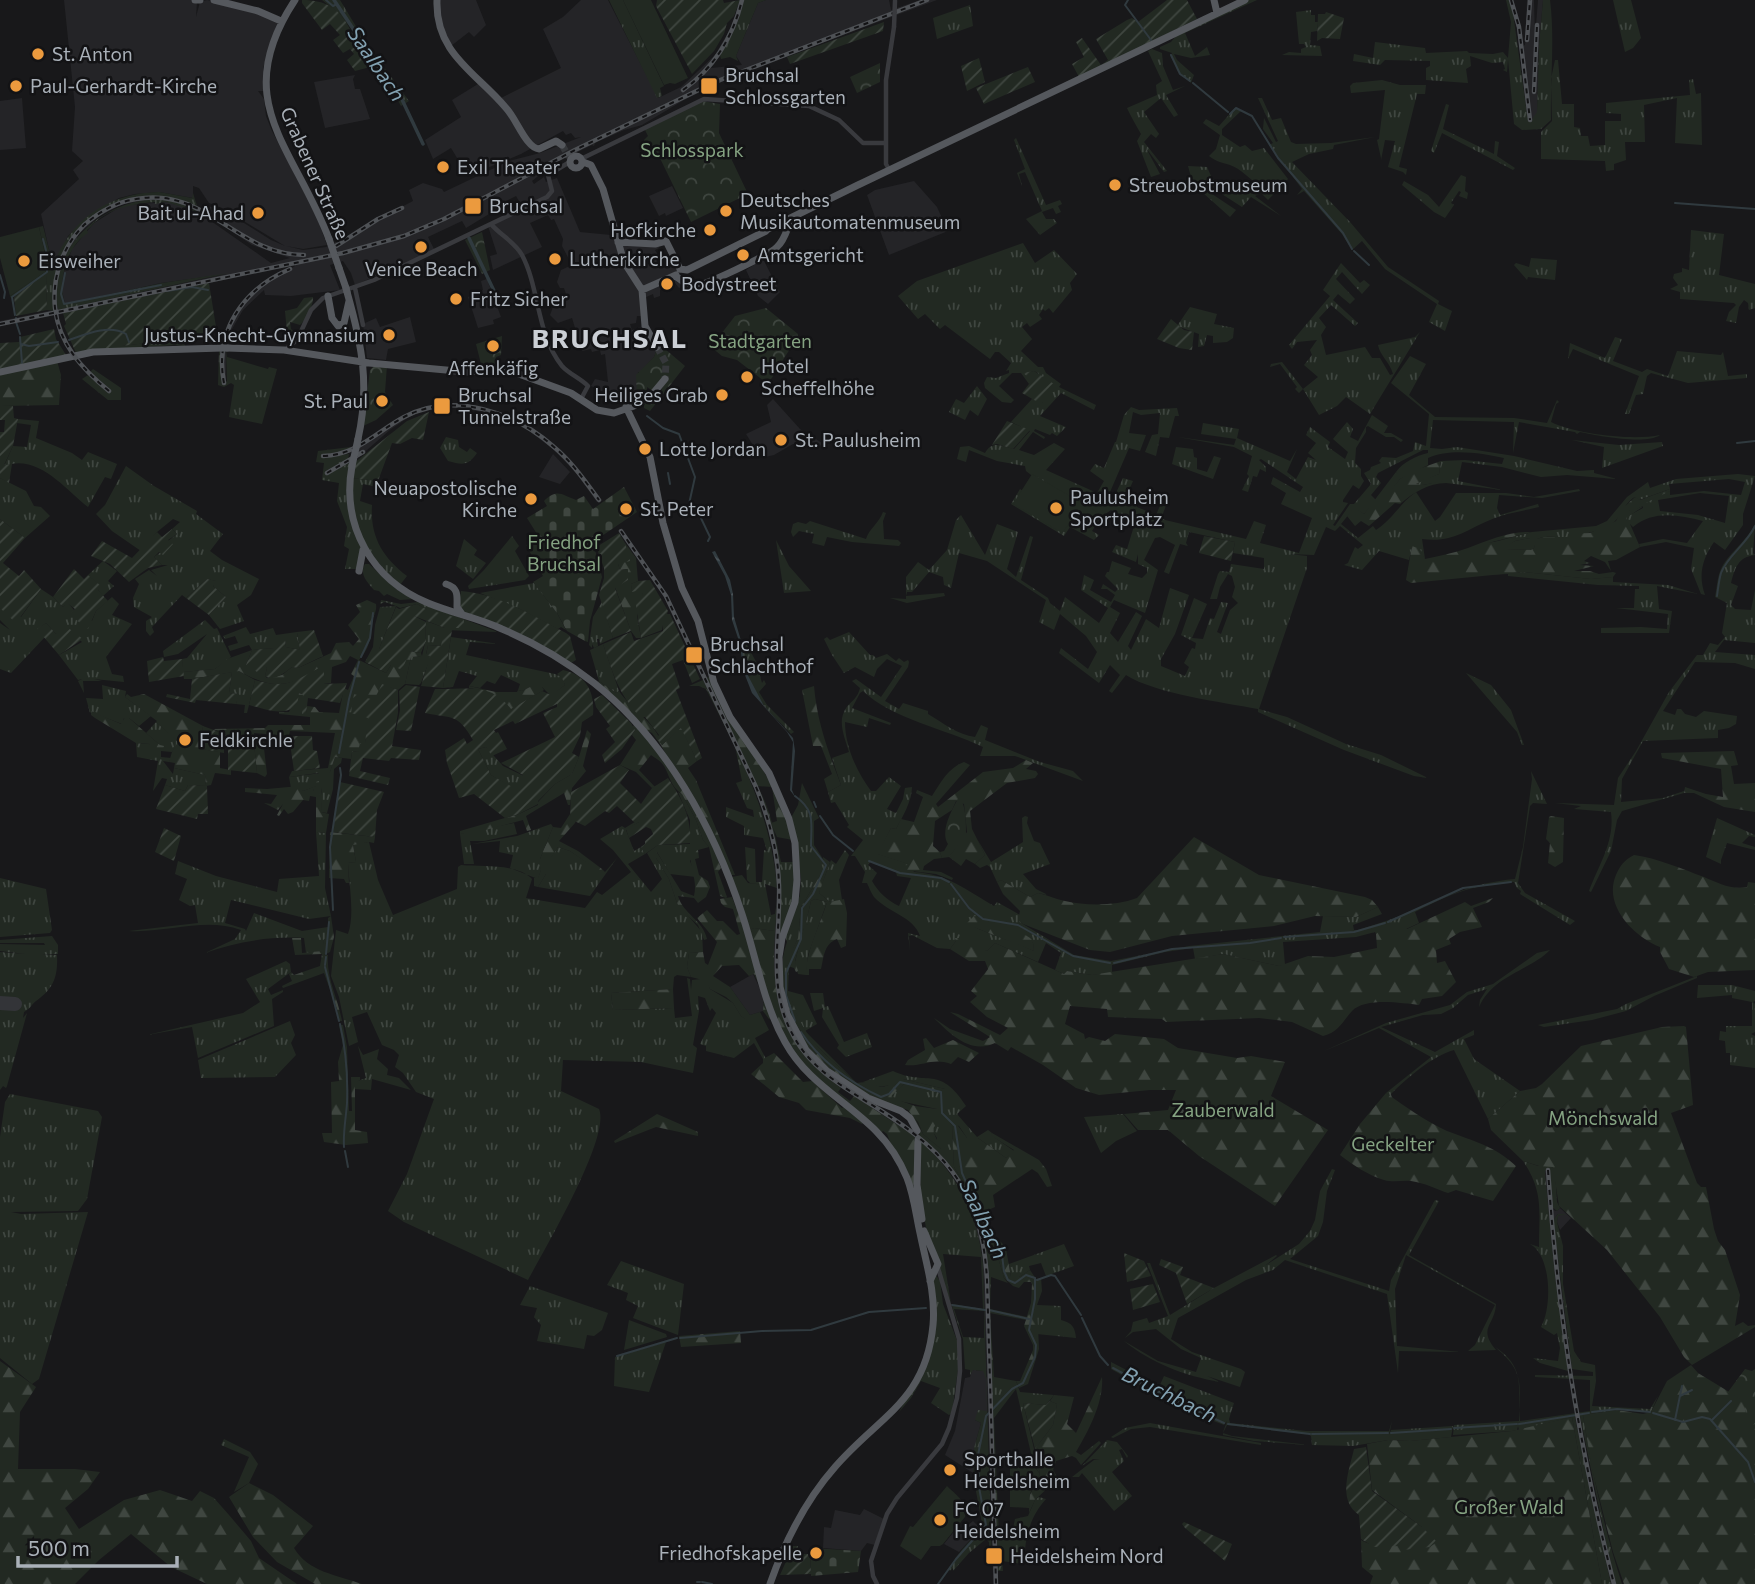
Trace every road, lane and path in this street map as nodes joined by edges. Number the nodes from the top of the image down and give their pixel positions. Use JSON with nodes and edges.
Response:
{"nodes":[{"id":1,"x":214,"y":0,"type":"edge"},
{"id":2,"x":295,"y":0,"type":"edge"},
{"id":3,"x":437,"y":0,"type":"edge"},
{"id":4,"x":895,"y":0,"type":"edge"},
{"id":5,"x":1245,"y":0,"type":"edge"},
{"id":6,"x":1216,"y":6,"type":"edge"},
{"id":7,"x":278,"y":18,"type":"junction"},
{"id":8,"x":833,"y":116,"type":"junction"},
{"id":9,"x":831,"y":123,"type":"dead end"},
{"id":10,"x":886,"y":135,"type":"junction"},
{"id":11,"x":878,"y":143,"type":"junction"},
{"id":12,"x":886,"y":143,"type":"junction"},
{"id":13,"x":562,"y":145,"type":"dead end"},
{"id":14,"x":582,"y":159,"type":"junction"},
{"id":15,"x":569,"y":162,"type":"joint"},
{"id":16,"x":888,"y":164,"type":"junction"},
{"id":17,"x":792,"y":218,"type":"junction"},
{"id":18,"x":492,"y":224,"type":"junction"},
{"id":19,"x":779,"y":224,"type":"junction"},
{"id":20,"x":787,"y":232,"type":"junction"},
{"id":21,"x":618,"y":242,"type":"junction"},
{"id":22,"x":680,"y":272,"type":"junction"},
{"id":23,"x":642,"y":290,"type":"junction"},
{"id":24,"x":349,"y":291,"type":"junction"},
{"id":25,"x":328,"y":296,"type":"junction"},
{"id":26,"x":363,"y":325,"type":"dead end"},
{"id":27,"x":292,"y":347,"type":"junction"},
{"id":28,"x":359,"y":347,"type":"junction"},
{"id":29,"x":657,"y":347,"type":"tunnel mouth"},
{"id":30,"x":348,"y":360,"type":"junction"},
{"id":31,"x":363,"y":363,"type":"junction"},
{"id":32,"x":379,"y":364,"type":"junction"},
{"id":33,"x":0,"y":372,"type":"edge"},
{"id":34,"x":365,"y":377,"type":"junction"},
{"id":35,"x":665,"y":379,"type":"dead end"},
{"id":36,"x":585,"y":394,"type":"junction"},
{"id":37,"x":628,"y":409,"type":"junction"},
{"id":38,"x":363,"y":546,"type":"junction"},
{"id":39,"x":378,"y":568,"type":"junction"},
{"id":40,"x":446,"y":584,"type":"dead end"},
{"id":41,"x":457,"y":603,"type":"junction"},
{"id":42,"x":444,"y":609,"type":"junction"},
{"id":43,"x":464,"y":615,"type":"junction"},
{"id":44,"x":917,"y":1131,"type":"dead end"},
{"id":45,"x":918,"y":1140,"type":"dead end"},
{"id":46,"x":932,"y":1272,"type":"junction"},
{"id":47,"x":770,"y":1584,"type":"edge"},
{"id":48,"x":877,"y":1584,"type":"edge"}],
"edges":[{"from":1,"to":7,"type":"main road"},
{"from":2,"to":7,"type":"main road","name":"Grabener Straße"},
{"from":3,"to":13,"type":"main road"},
{"from":4,"to":10,"type":"street","bridge":true},
{"from":5,"to":6,"type":"main road"},
{"from":6,"to":16,"type":"main road"},
{"from":7,"to":24,"type":"main road","name":"Grabener Straße","bridge":true},
{"from":8,"to":9,"type":"street"},
{"from":8,"to":11,"type":"street"},
{"from":8,"to":14,"type":"street"},
{"from":10,"to":11,"type":"street"},
{"from":10,"to":12,"type":"street"},
{"from":11,"to":12,"type":"street"},
{"from":12,"to":16,"type":"street"},
{"from":14,"to":15,"type":"main road"},
{"from":14,"to":21,"type":"main road"},
{"from":15,"to":18,"type":"street"},
{"from":16,"to":17,"type":"main road"},
{"from":17,"to":19,"type":"main road"},
{"from":17,"to":20,"type":"main road"},
{"from":18,"to":24,"type":"street"},
{"from":18,"to":36,"type":"street"},
{"from":19,"to":20,"type":"main road"},
{"from":19,"to":22,"type":"main road"},
{"from":20,"to":22,"type":"main road"},
{"from":21,"to":22,"type":"main road"},
{"from":21,"to":23,"type":"main road"},
{"from":22,"to":23,"type":"main road"},
{"from":23,"to":29,"type":"main road"},
{"from":24,"to":25,"type":"street"},
{"from":24,"to":25,"type":"main road"},
{"from":24,"to":26,"type":"main road"},
{"from":24,"to":28,"type":"main road","name":"Grabener Straße"},
{"from":25,"to":27,"type":"street"},
{"from":27,"to":30,"type":"main road"},
{"from":27,"to":33,"type":"main road","bridge":true},
{"from":28,"to":30,"type":"main road"},
{"from":28,"to":31,"type":"main road","name":"Grabener Straße"},
{"from":30,"to":31,"type":"main road"},
{"from":31,"to":32,"type":"main road"},
{"from":31,"to":34,"type":"main road","name":"Grabener Straße"},
{"from":32,"to":34,"type":"main road"},
{"from":32,"to":36,"type":"main road"},
{"from":34,"to":38,"type":"main road","name":"Grabener Straße","bridge":true},
{"from":35,"to":37,"type":"main road"},
{"from":36,"to":37,"type":"main road"},
{"from":37,"to":44,"type":"main road"},
{"from":38,"to":39,"type":"main road"},
{"from":38,"to":39,"type":"main road"},
{"from":39,"to":42,"type":"main road"},
{"from":40,"to":41,"type":"main road"},
{"from":41,"to":42,"type":"main road"},
{"from":41,"to":43,"type":"main road"},
{"from":42,"to":43,"type":"main road"},
{"from":43,"to":46,"type":"main road"},
{"from":45,"to":46,"type":"main road"},
{"from":46,"to":47,"type":"main road"},
{"from":46,"to":48,"type":"street"}]}
